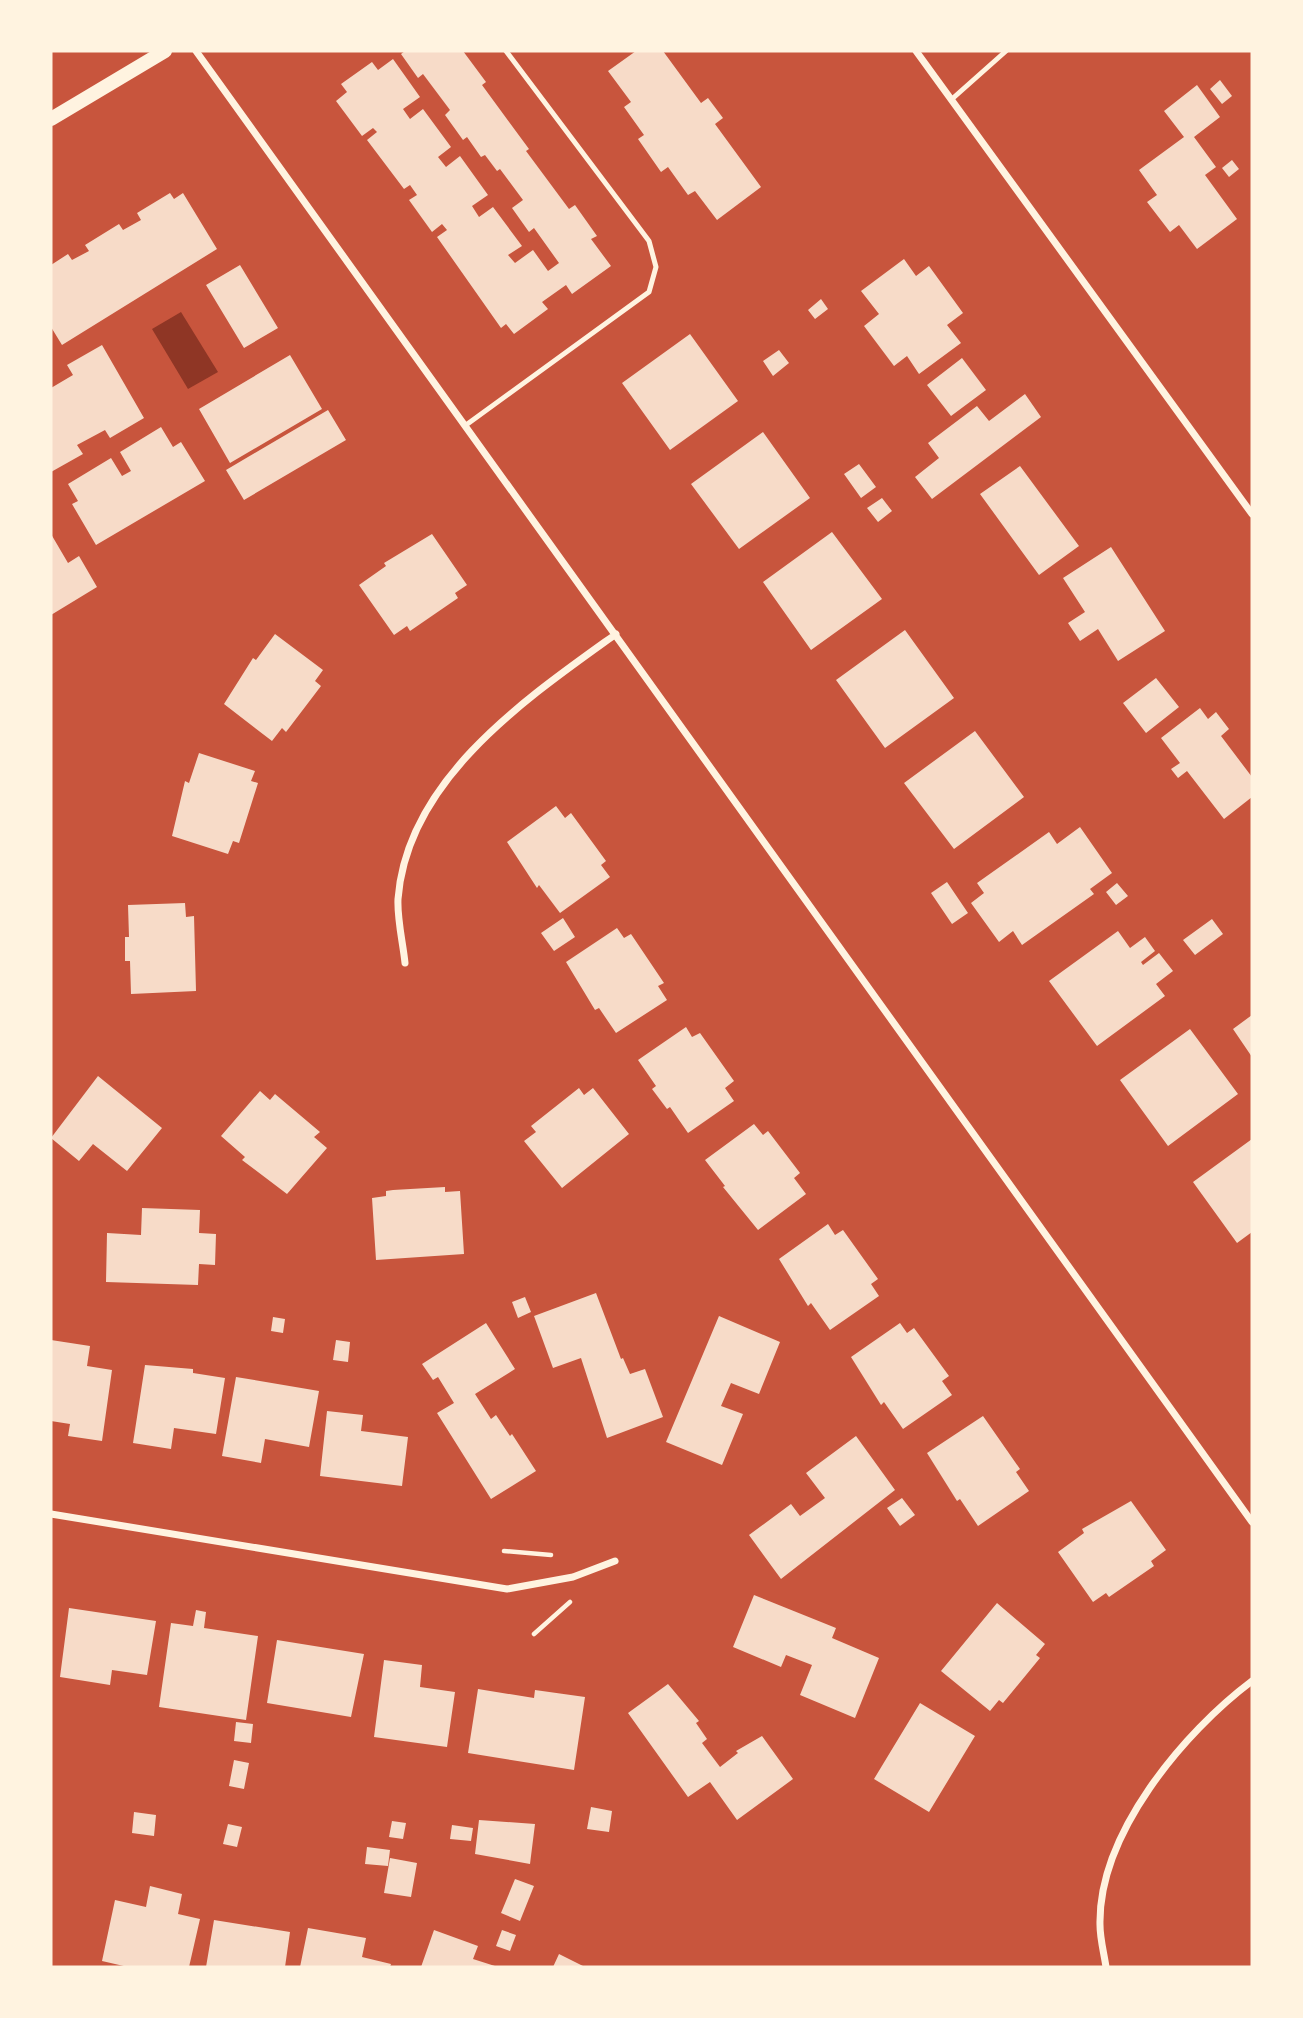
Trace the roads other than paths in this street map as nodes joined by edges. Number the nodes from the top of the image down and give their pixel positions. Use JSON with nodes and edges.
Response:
{"nodes":[{"id":1,"x":165,"y":51,"type":"edge"},
{"id":2,"x":196,"y":51,"type":"edge"},
{"id":3,"x":506,"y":51,"type":"edge"},
{"id":4,"x":916,"y":51,"type":"edge"},
{"id":5,"x":1006,"y":51,"type":"edge"},
{"id":6,"x":952,"y":99,"type":"junction"},
{"id":7,"x":51,"y":119,"type":"edge"},
{"id":8,"x":466,"y":425,"type":"junction"},
{"id":9,"x":1252,"y":514,"type":"edge"},
{"id":10,"x":615,"y":634,"type":"junction"},
{"id":11,"x":405,"y":963,"type":"dead end"},
{"id":12,"x":51,"y":1514,"type":"edge"},
{"id":13,"x":1252,"y":1522,"type":"edge"},
{"id":14,"x":615,"y":1561,"type":"dead end"},
{"id":15,"x":1252,"y":1681,"type":"edge"},
{"id":16,"x":1107,"y":1967,"type":"edge"}],
"edges":[{"from":1,"to":7,"type":"main road"},
{"from":2,"to":8,"type":"street"},
{"from":3,"to":8,"type":"lane"},
{"from":4,"to":6,"type":"street"},
{"from":5,"to":6,"type":"lane"},
{"from":6,"to":9,"type":"street"},
{"from":8,"to":10,"type":"street"},
{"from":10,"to":11,"type":"street"},
{"from":10,"to":13,"type":"street"},
{"from":12,"to":14,"type":"street"},
{"from":15,"to":16,"type":"street"}]}
